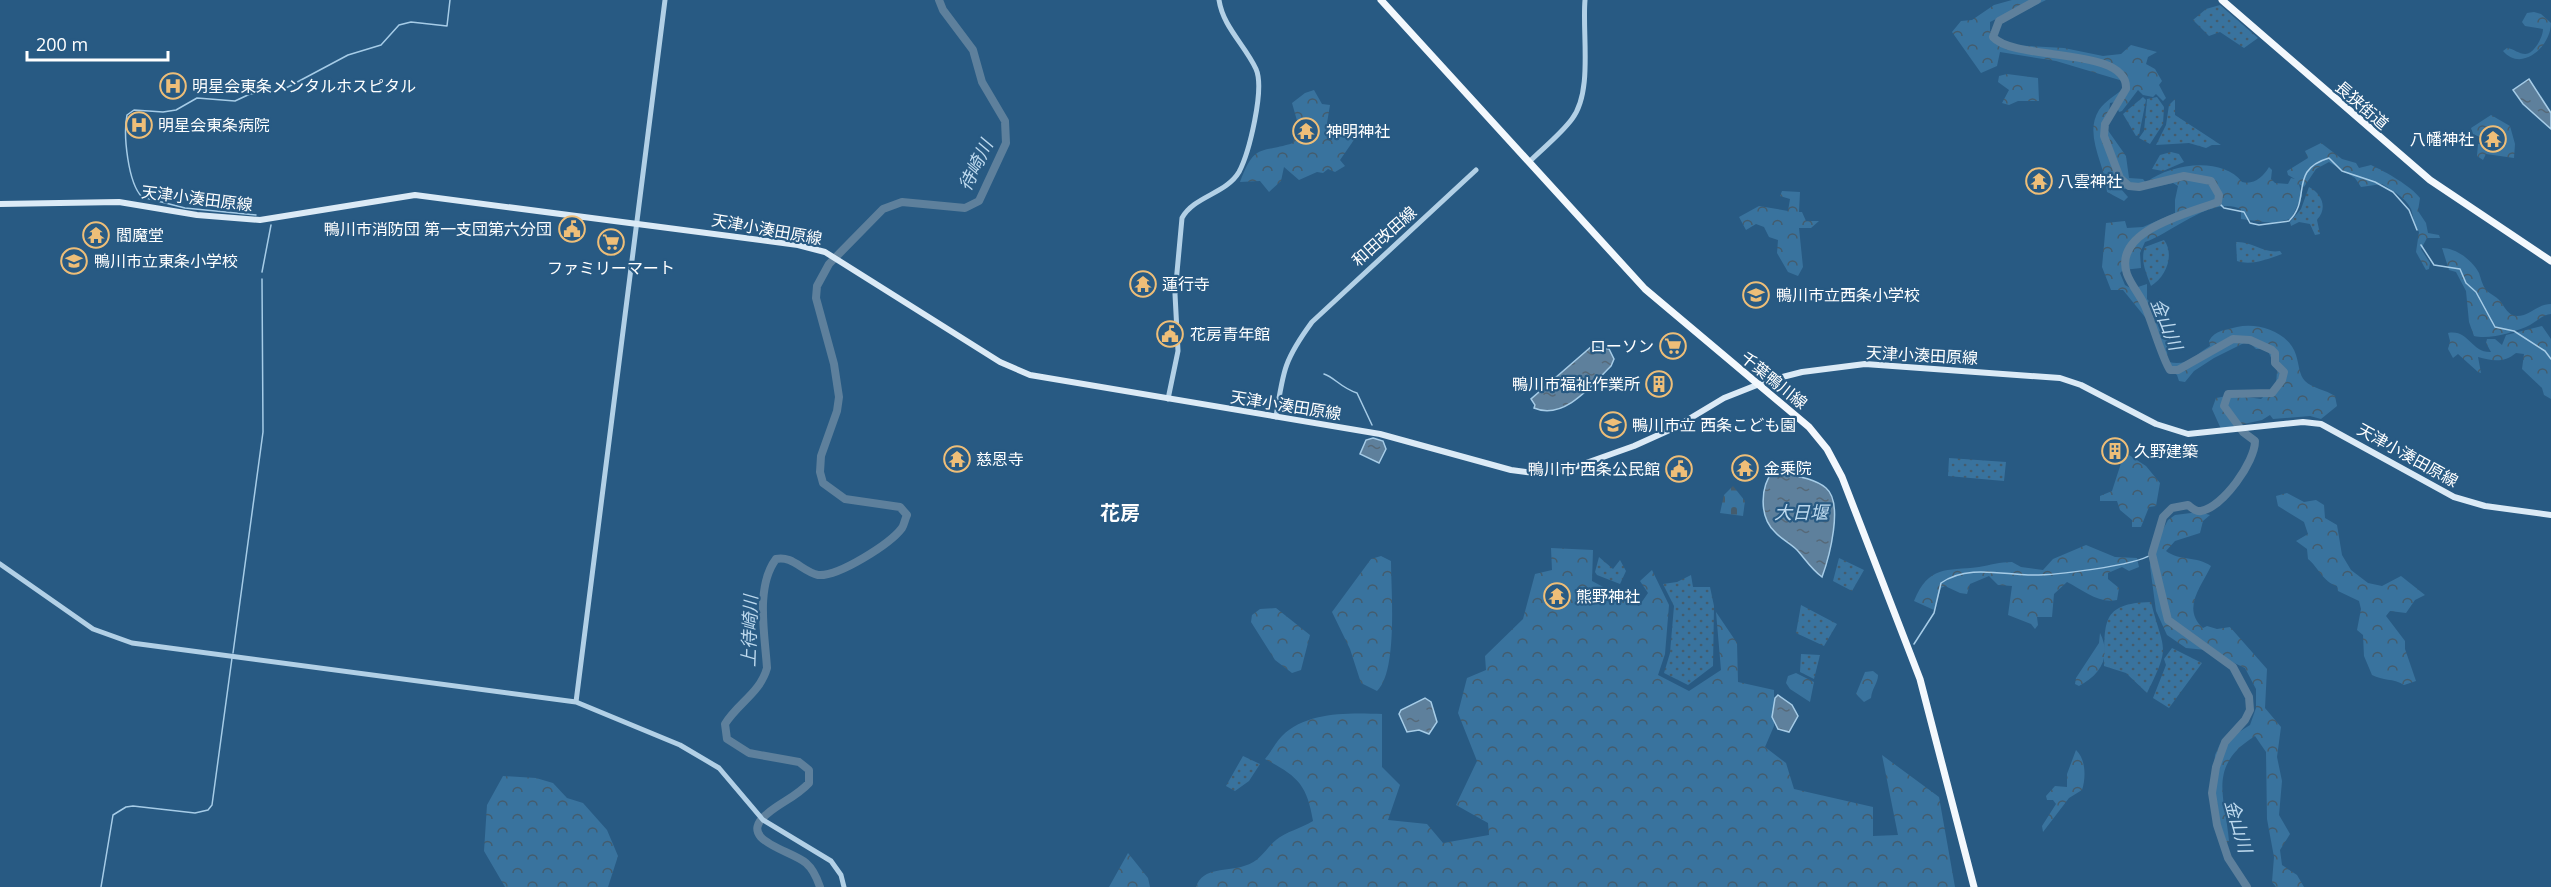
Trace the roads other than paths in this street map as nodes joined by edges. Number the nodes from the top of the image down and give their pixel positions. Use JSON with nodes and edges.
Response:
{"nodes":[{"id":1,"x":665,"y":0,"type":"edge"},
{"id":2,"x":1219,"y":0,"type":"edge"},
{"id":3,"x":1381,"y":0,"type":"edge"},
{"id":4,"x":1585,"y":0,"type":"edge"},
{"id":5,"x":2222,"y":0,"type":"edge"},
{"id":6,"x":1528,"y":162,"type":"junction"},
{"id":7,"x":1476,"y":170,"type":"dead end"},
{"id":8,"x":0,"y":204,"type":"edge"},
{"id":9,"x":638,"y":223,"type":"junction"},
{"id":10,"x":2551,"y":261,"type":"edge"},
{"id":11,"x":1758,"y":384,"type":"junction"},
{"id":12,"x":1168,"y":399,"type":"junction"},
{"id":13,"x":1276,"y":417,"type":"junction"},
{"id":14,"x":2551,"y":515,"type":"edge"},
{"id":15,"x":0,"y":564,"type":"edge"},
{"id":16,"x":576,"y":702,"type":"junction"},
{"id":17,"x":844,"y":887,"type":"edge"},
{"id":18,"x":1974,"y":887,"type":"edge"}],
"edges":[{"from":1,"to":9,"type":"street"},
{"from":2,"to":12,"type":"street"},
{"from":3,"to":6,"type":"main road","name":"千葉鴨川線"},
{"from":4,"to":6,"type":"street"},
{"from":5,"to":10,"type":"main road","name":"長狭街道"},
{"from":6,"to":11,"type":"main road","name":"千葉鴨川線"},
{"from":7,"to":13,"type":"street","name":"和田改田線"},
{"from":8,"to":9,"type":"main road","name":"天津小湊田原線"},
{"from":9,"to":12,"type":"main road","name":"天津小湊田原線"},
{"from":9,"to":16,"type":"street"},
{"from":11,"to":13,"type":"main road","name":"天津小湊田原線"},
{"from":11,"to":14,"type":"main road","name":"天津小湊田原線"},
{"from":11,"to":18,"type":"main road","name":"千葉鴨川線"},
{"from":12,"to":13,"type":"main road","name":"天津小湊田原線"},
{"from":15,"to":16,"type":"street"},
{"from":16,"to":17,"type":"street"}]}
